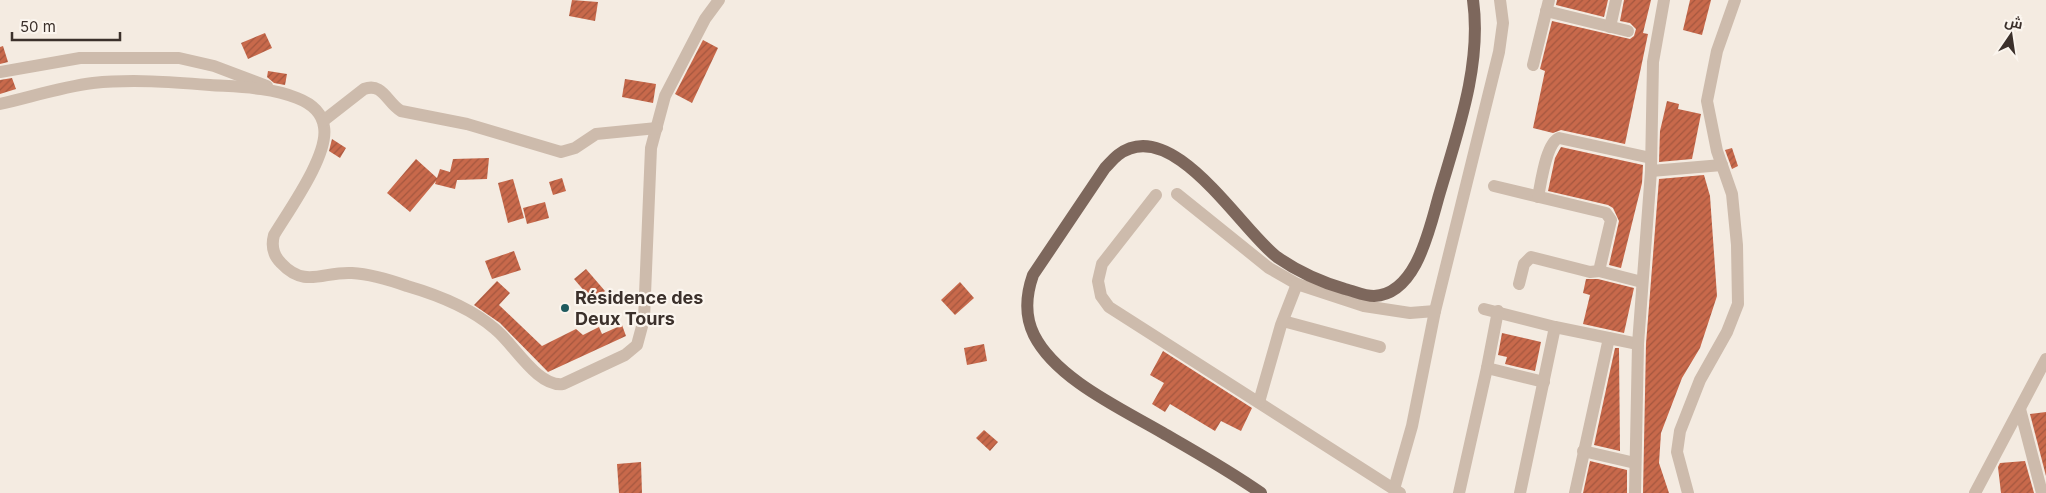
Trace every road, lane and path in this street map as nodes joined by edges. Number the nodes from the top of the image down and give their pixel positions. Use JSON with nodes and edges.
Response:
{"nodes":[{"id":1,"x":720,"y":0,"type":"edge"},
{"id":2,"x":1473,"y":0,"type":"edge"},
{"id":3,"x":1500,"y":0,"type":"edge"},
{"id":4,"x":1616,"y":0,"type":"edge"},
{"id":5,"x":1664,"y":0,"type":"edge"},
{"id":6,"x":1734,"y":0,"type":"edge"},
{"id":7,"x":1547,"y":6,"type":"edge"},
{"id":8,"x":1610,"y":27,"type":"junction"},
{"id":9,"x":1628,"y":31,"type":"dead end"},
{"id":10,"x":1533,"y":66,"type":"dead end"},
{"id":11,"x":0,"y":72,"type":"edge"},
{"id":12,"x":286,"y":94,"type":"junction"},
{"id":13,"x":0,"y":104,"type":"edge"},
{"id":14,"x":323,"y":121,"type":"junction"},
{"id":15,"x":657,"y":128,"type":"junction"},
{"id":16,"x":1651,"y":158,"type":"junction"},
{"id":17,"x":1722,"y":165,"type":"junction"},
{"id":18,"x":1651,"y":171,"type":"junction"},
{"id":19,"x":1494,"y":186,"type":"dead end"},
{"id":20,"x":1177,"y":194,"type":"dead end"},
{"id":21,"x":1156,"y":195,"type":"dead end"},
{"id":22,"x":1538,"y":197,"type":"junction"},
{"id":23,"x":1599,"y":271,"type":"junction"},
{"id":24,"x":1642,"y":282,"type":"junction"},
{"id":25,"x":1297,"y":284,"type":"junction"},
{"id":26,"x":1519,"y":284,"type":"dead end"},
{"id":27,"x":1484,"y":308,"type":"dead end"},
{"id":28,"x":1435,"y":311,"type":"junction"},
{"id":29,"x":1498,"y":311,"type":"junction"},
{"id":30,"x":1282,"y":321,"type":"junction"},
{"id":31,"x":1554,"y":327,"type":"junction"},
{"id":32,"x":1608,"y":338,"type":"junction"},
{"id":33,"x":1638,"y":344,"type":"junction"},
{"id":34,"x":1380,"y":347,"type":"dead end"},
{"id":35,"x":2046,"y":359,"type":"edge"},
{"id":36,"x":1487,"y":368,"type":"junction"},
{"id":37,"x":1544,"y":382,"type":"junction"},
{"id":38,"x":1259,"y":402,"type":"junction"},
{"id":39,"x":2020,"y":409,"type":"junction"},
{"id":40,"x":1583,"y":451,"type":"junction"},
{"id":41,"x":1635,"y":463,"type":"junction"},
{"id":42,"x":1397,"y":491,"type":"edge"},
{"id":43,"x":1261,"y":493,"type":"edge"},
{"id":44,"x":1459,"y":493,"type":"edge"},
{"id":45,"x":1520,"y":493,"type":"edge"},
{"id":46,"x":1575,"y":493,"type":"edge"},
{"id":47,"x":1635,"y":493,"type":"edge"},
{"id":48,"x":1688,"y":493,"type":"edge"},
{"id":49,"x":1976,"y":493,"type":"edge"},
{"id":50,"x":2042,"y":493,"type":"edge"}],
"edges":[{"from":1,"to":15,"type":"street"},
{"from":2,"to":43,"type":"main road"},
{"from":3,"to":28,"type":"street"},
{"from":4,"to":8,"type":"street"},
{"from":5,"to":16,"type":"street"},
{"from":6,"to":17,"type":"street"},
{"from":7,"to":8,"type":"street"},
{"from":7,"to":10,"type":"street"},
{"from":8,"to":9,"type":"street"},
{"from":11,"to":12,"type":"street"},
{"from":12,"to":13,"type":"street"},
{"from":12,"to":14,"type":"street"},
{"from":14,"to":15,"type":"street"},
{"from":14,"to":15,"type":"street"},
{"from":16,"to":18,"type":"street"},
{"from":16,"to":22,"type":"street"},
{"from":17,"to":18,"type":"street"},
{"from":17,"to":48,"type":"street"},
{"from":18,"to":24,"type":"street"},
{"from":19,"to":22,"type":"street"},
{"from":20,"to":25,"type":"street"},
{"from":21,"to":38,"type":"street"},
{"from":22,"to":23,"type":"street"},
{"from":23,"to":24,"type":"street"},
{"from":23,"to":26,"type":"street"},
{"from":24,"to":33,"type":"street"},
{"from":25,"to":28,"type":"street"},
{"from":25,"to":30,"type":"street"},
{"from":27,"to":29,"type":"street"},
{"from":28,"to":42,"type":"street"},
{"from":29,"to":31,"type":"street"},
{"from":29,"to":36,"type":"street"},
{"from":30,"to":34,"type":"street"},
{"from":30,"to":38,"type":"street"},
{"from":31,"to":32,"type":"street"},
{"from":31,"to":37,"type":"street"},
{"from":32,"to":33,"type":"street"},
{"from":32,"to":40,"type":"street"},
{"from":33,"to":41,"type":"street"},
{"from":35,"to":39,"type":"street"},
{"from":36,"to":37,"type":"street"},
{"from":36,"to":44,"type":"street"},
{"from":37,"to":45,"type":"street"},
{"from":38,"to":42,"type":"street"},
{"from":39,"to":49,"type":"street"},
{"from":39,"to":50,"type":"street"},
{"from":40,"to":41,"type":"street"},
{"from":40,"to":46,"type":"street"},
{"from":41,"to":47,"type":"street"}]}
